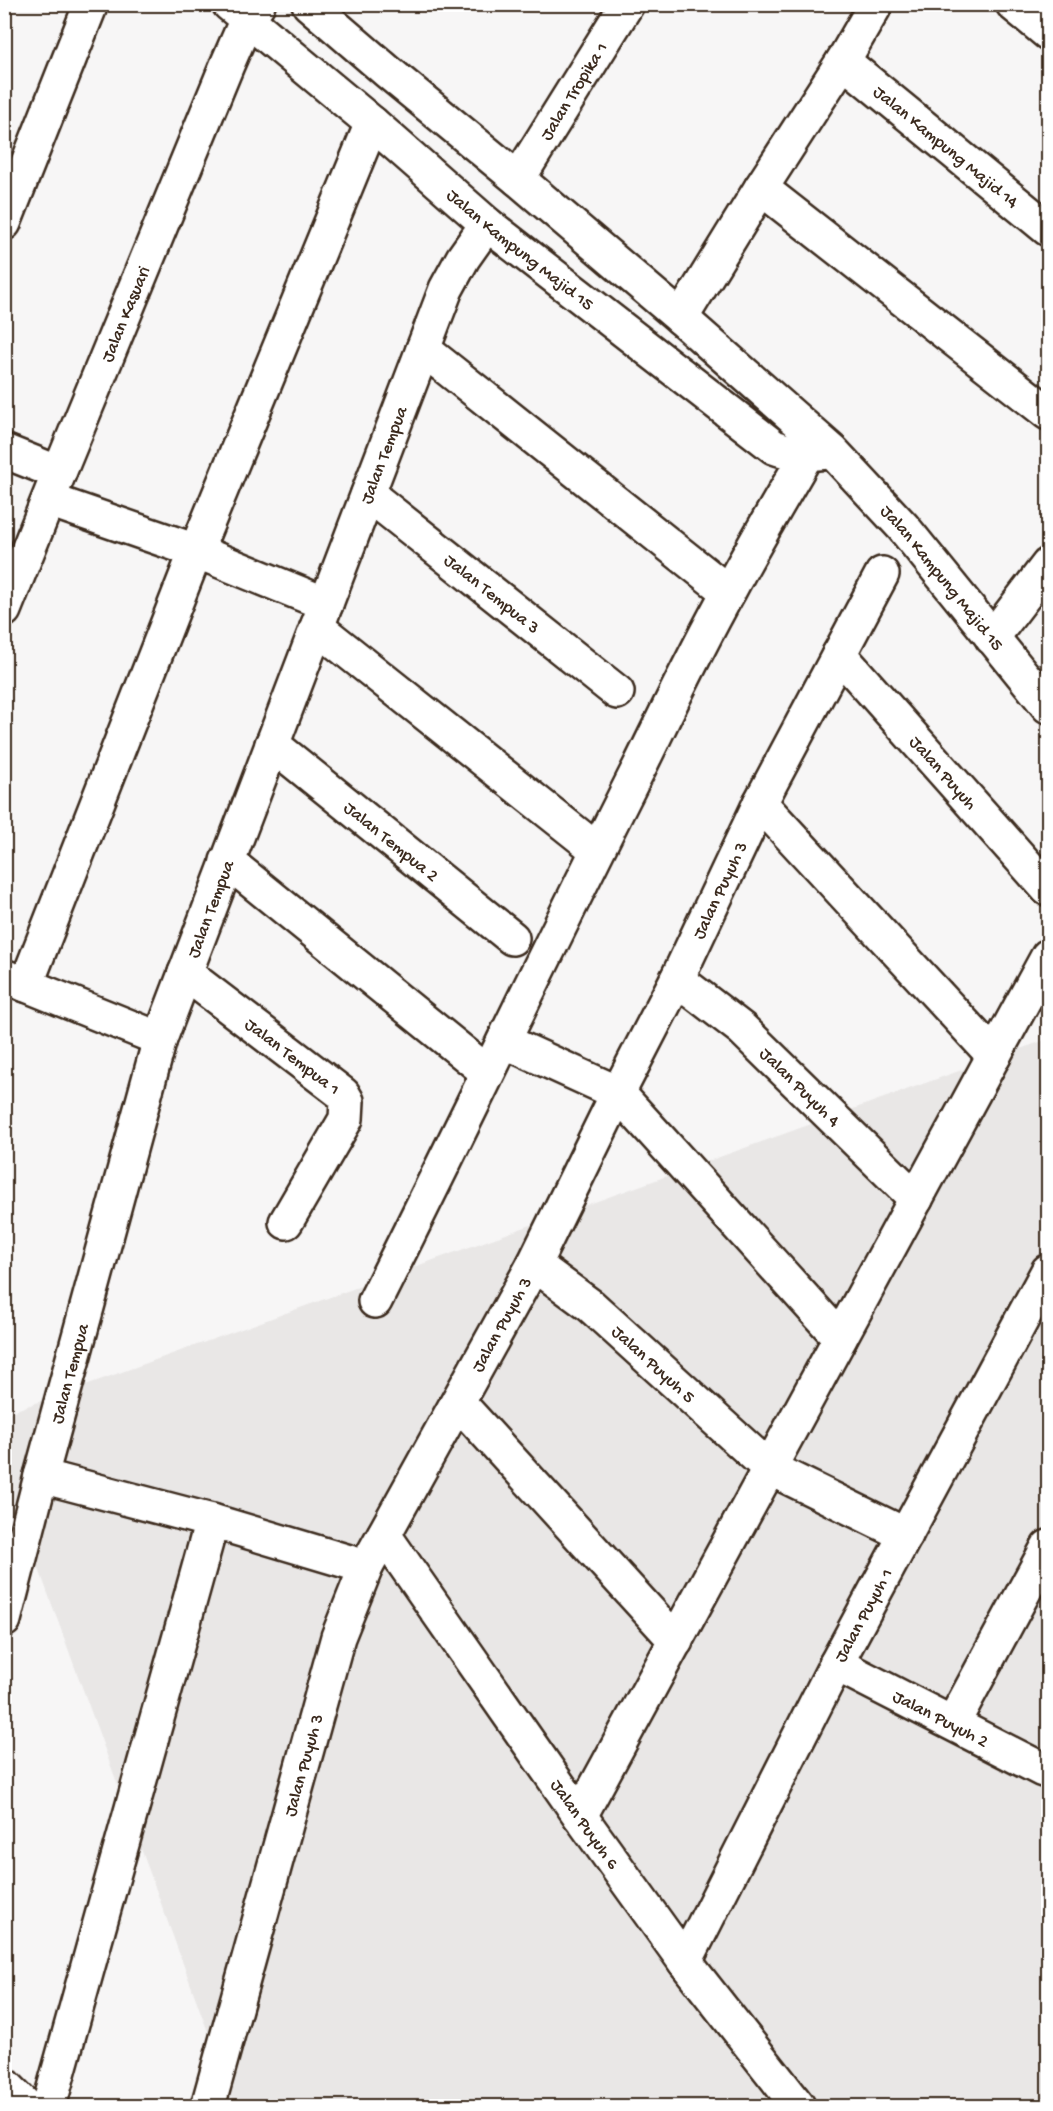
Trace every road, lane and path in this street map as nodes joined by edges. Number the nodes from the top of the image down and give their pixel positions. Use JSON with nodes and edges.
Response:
{"nodes":[{"id":1,"x":91,"y":4,"type":"edge"},
{"id":2,"x":309,"y":4,"type":"edge"},
{"id":3,"x":627,"y":4,"type":"edge"},
{"id":4,"x":876,"y":4,"type":"edge"},
{"id":5,"x":1012,"y":4,"type":"edge"},
{"id":6,"x":245,"y":9,"type":"edge"},
{"id":7,"x":1048,"y":33,"type":"edge"},
{"id":8,"x":843,"y":61,"type":"junction"},
{"id":9,"x":372,"y":123,"type":"junction"},
{"id":10,"x":518,"y":179,"type":"junction"},
{"id":11,"x":761,"y":188,"type":"junction"},
{"id":12,"x":4,"y":223,"type":"edge"},
{"id":13,"x":487,"y":224,"type":"junction"},
{"id":14,"x":1048,"y":229,"type":"edge"},
{"id":15,"x":681,"y":318,"type":"junction"},
{"id":16,"x":423,"y":350,"type":"junction"},
{"id":17,"x":1048,"y":413,"type":"edge"},
{"id":18,"x":4,"y":451,"type":"edge"},
{"id":19,"x":820,"y":453,"type":"junction"},
{"id":20,"x":54,"y":486,"type":"junction"},
{"id":21,"x":368,"y":494,"type":"junction"},
{"id":22,"x":196,"y":551,"type":"junction"},
{"id":23,"x":1048,"y":566,"type":"edge"},
{"id":24,"x":882,"y":574,"type":"dead end"},
{"id":25,"x":728,"y":592,"type":"junction"},
{"id":26,"x":4,"y":610,"type":"edge"},
{"id":27,"x":321,"y":615,"type":"junction"},
{"id":28,"x":992,"y":638,"type":"junction"},
{"id":29,"x":839,"y":654,"type":"junction"},
{"id":30,"x":617,"y":692,"type":"dead end"},
{"id":31,"x":1048,"y":706,"type":"edge"},
{"id":32,"x":272,"y":744,"type":"junction"},
{"id":33,"x":760,"y":803,"type":"junction"},
{"id":34,"x":597,"y":850,"type":"junction"},
{"id":35,"x":227,"y":861,"type":"junction"},
{"id":36,"x":1048,"y":889,"type":"edge"},
{"id":37,"x":512,"y":938,"type":"dead end"},
{"id":38,"x":1048,"y":956,"type":"edge"},
{"id":39,"x":185,"y":973,"type":"junction"},
{"id":40,"x":677,"y":979,"type":"junction"},
{"id":41,"x":15,"y":980,"type":"edge"},
{"id":42,"x":160,"y":1039,"type":"junction"},
{"id":43,"x":504,"y":1041,"type":"junction"},
{"id":44,"x":994,"y":1056,"type":"junction"},
{"id":45,"x":487,"y":1072,"type":"junction"},
{"id":46,"x":618,"y":1093,"type":"junction"},
{"id":47,"x":916,"y":1199,"type":"junction"},
{"id":48,"x":286,"y":1222,"type":"dead end"},
{"id":49,"x":534,"y":1264,"type":"junction"},
{"id":50,"x":1048,"y":1270,"type":"edge"},
{"id":51,"x":375,"y":1301,"type":"dead end"},
{"id":52,"x":840,"y":1338,"type":"junction"},
{"id":53,"x":458,"y":1402,"type":"junction"},
{"id":54,"x":770,"y":1468,"type":"junction"},
{"id":55,"x":41,"y":1476,"type":"junction"},
{"id":56,"x":212,"y":1521,"type":"junction"},
{"id":57,"x":384,"y":1535,"type":"junction"},
{"id":58,"x":906,"y":1535,"type":"junction"},
{"id":59,"x":1048,"y":1547,"type":"edge"},
{"id":60,"x":366,"y":1567,"type":"junction"},
{"id":61,"x":10,"y":1572,"type":"edge"},
{"id":62,"x":4,"y":1620,"type":"edge"},
{"id":63,"x":676,"y":1641,"type":"junction"},
{"id":64,"x":836,"y":1664,"type":"junction"},
{"id":65,"x":953,"y":1723,"type":"junction"},
{"id":66,"x":1048,"y":1769,"type":"edge"},
{"id":67,"x":580,"y":1816,"type":"junction"},
{"id":68,"x":685,"y":1962,"type":"junction"},
{"id":69,"x":4,"y":2084,"type":"edge"},
{"id":70,"x":26,"y":2106,"type":"edge"},
{"id":71,"x":49,"y":2106,"type":"edge"},
{"id":72,"x":208,"y":2106,"type":"edge"},
{"id":73,"x":798,"y":2106,"type":"edge"}],
"edges":[{"from":1,"to":12,"type":"street"},
{"from":2,"to":10,"type":"street","name":"Jalan Kampung Majid 15"},
{"from":3,"to":10,"type":"street","name":"Jalan Tropika 1"},
{"from":4,"to":8,"type":"street"},
{"from":5,"to":7,"type":"street"},
{"from":6,"to":9,"type":"street","name":"Jalan Kampung Majid 15"},
{"from":6,"to":20,"type":"street","name":"Jalan Kasuari"},
{"from":8,"to":11,"type":"street"},
{"from":8,"to":14,"type":"street","name":"Jalan Kampung Majid 14"},
{"from":9,"to":13,"type":"street","name":"Jalan Kampung Majid 15"},
{"from":9,"to":22,"type":"street"},
{"from":10,"to":15,"type":"street","name":"Jalan Kampung Majid 15"},
{"from":11,"to":15,"type":"street"},
{"from":11,"to":17,"type":"street"},
{"from":13,"to":16,"type":"street","name":"Jalan Tempua"},
{"from":13,"to":19,"type":"street","name":"Jalan Kampung Majid 15"},
{"from":15,"to":19,"type":"street","name":"Jalan Kampung Majid 15"},
{"from":16,"to":21,"type":"street","name":"Jalan Tempua"},
{"from":16,"to":25,"type":"street"},
{"from":18,"to":20,"type":"street"},
{"from":19,"to":25,"type":"street"},
{"from":19,"to":28,"type":"street","name":"Jalan Kampung Majid 15"},
{"from":20,"to":22,"type":"street"},
{"from":20,"to":26,"type":"street","name":"Jalan Kasuari"},
{"from":21,"to":27,"type":"street","name":"Jalan Tempua"},
{"from":21,"to":30,"type":"street","name":"Jalan Tempua 3"},
{"from":22,"to":27,"type":"street"},
{"from":22,"to":41,"type":"street"},
{"from":23,"to":28,"type":"street"},
{"from":24,"to":29,"type":"street","name":"Jalan Puyuh 3"},
{"from":25,"to":34,"type":"street"},
{"from":27,"to":32,"type":"street","name":"Jalan Tempua"},
{"from":27,"to":34,"type":"street"},
{"from":28,"to":31,"type":"street","name":"Jalan Kampung Majid 15"},
{"from":29,"to":33,"type":"street","name":"Jalan Puyuh 3"},
{"from":29,"to":36,"type":"street","name":"Jalan Puyuh"},
{"from":32,"to":35,"type":"street","name":"Jalan Tempua"},
{"from":32,"to":37,"type":"street","name":"Jalan Tempua 2"},
{"from":33,"to":40,"type":"street","name":"Jalan Puyuh 3"},
{"from":33,"to":44,"type":"street"},
{"from":34,"to":43,"type":"street"},
{"from":35,"to":39,"type":"street","name":"Jalan Tempua"},
{"from":35,"to":45,"type":"street"},
{"from":38,"to":44,"type":"street"},
{"from":39,"to":42,"type":"street","name":"Jalan Tempua"},
{"from":39,"to":48,"type":"street","name":"Jalan Tempua 1"},
{"from":40,"to":46,"type":"street","name":"Jalan Puyuh 3"},
{"from":40,"to":47,"type":"street","name":"Jalan Puyuh 4"},
{"from":41,"to":42,"type":"street"},
{"from":42,"to":55,"type":"street","name":"Jalan Tempua"},
{"from":43,"to":45,"type":"street"},
{"from":43,"to":46,"type":"street"},
{"from":44,"to":47,"type":"street"},
{"from":45,"to":51,"type":"street"},
{"from":46,"to":49,"type":"street","name":"Jalan Puyuh 3"},
{"from":46,"to":52,"type":"street"},
{"from":47,"to":52,"type":"street"},
{"from":49,"to":53,"type":"street","name":"Jalan Puyuh 3"},
{"from":49,"to":54,"type":"street","name":"Jalan Puyuh 5"},
{"from":50,"to":58,"type":"street","name":"Jalan Puyuh 1"},
{"from":52,"to":54,"type":"street"},
{"from":53,"to":57,"type":"street","name":"Jalan Puyuh 3"},
{"from":53,"to":63,"type":"street"},
{"from":54,"to":58,"type":"street","name":"Jalan Puyuh 5"},
{"from":54,"to":63,"type":"street"},
{"from":55,"to":56,"type":"street"},
{"from":55,"to":61,"type":"street","name":"Jalan Tempua"},
{"from":56,"to":60,"type":"street"},
{"from":56,"to":71,"type":"street"},
{"from":57,"to":60,"type":"street","name":"Jalan Puyuh 3"},
{"from":57,"to":67,"type":"street","name":"Jalan Puyuh 6"},
{"from":58,"to":64,"type":"street","name":"Jalan Puyuh 1"},
{"from":59,"to":65,"type":"street"},
{"from":60,"to":72,"type":"street","name":"Jalan Puyuh 3"},
{"from":61,"to":62,"type":"street","name":"Jalan Tempua"},
{"from":63,"to":67,"type":"street"},
{"from":64,"to":65,"type":"street","name":"Jalan Puyuh 2"},
{"from":64,"to":68,"type":"street","name":"Jalan Puyuh 1"},
{"from":65,"to":66,"type":"street","name":"Jalan Puyuh 2"},
{"from":67,"to":68,"type":"street","name":"Jalan Puyuh 6"},
{"from":68,"to":73,"type":"street","name":"Jalan Puyuh 6"},
{"from":69,"to":70,"type":"street"}]}
